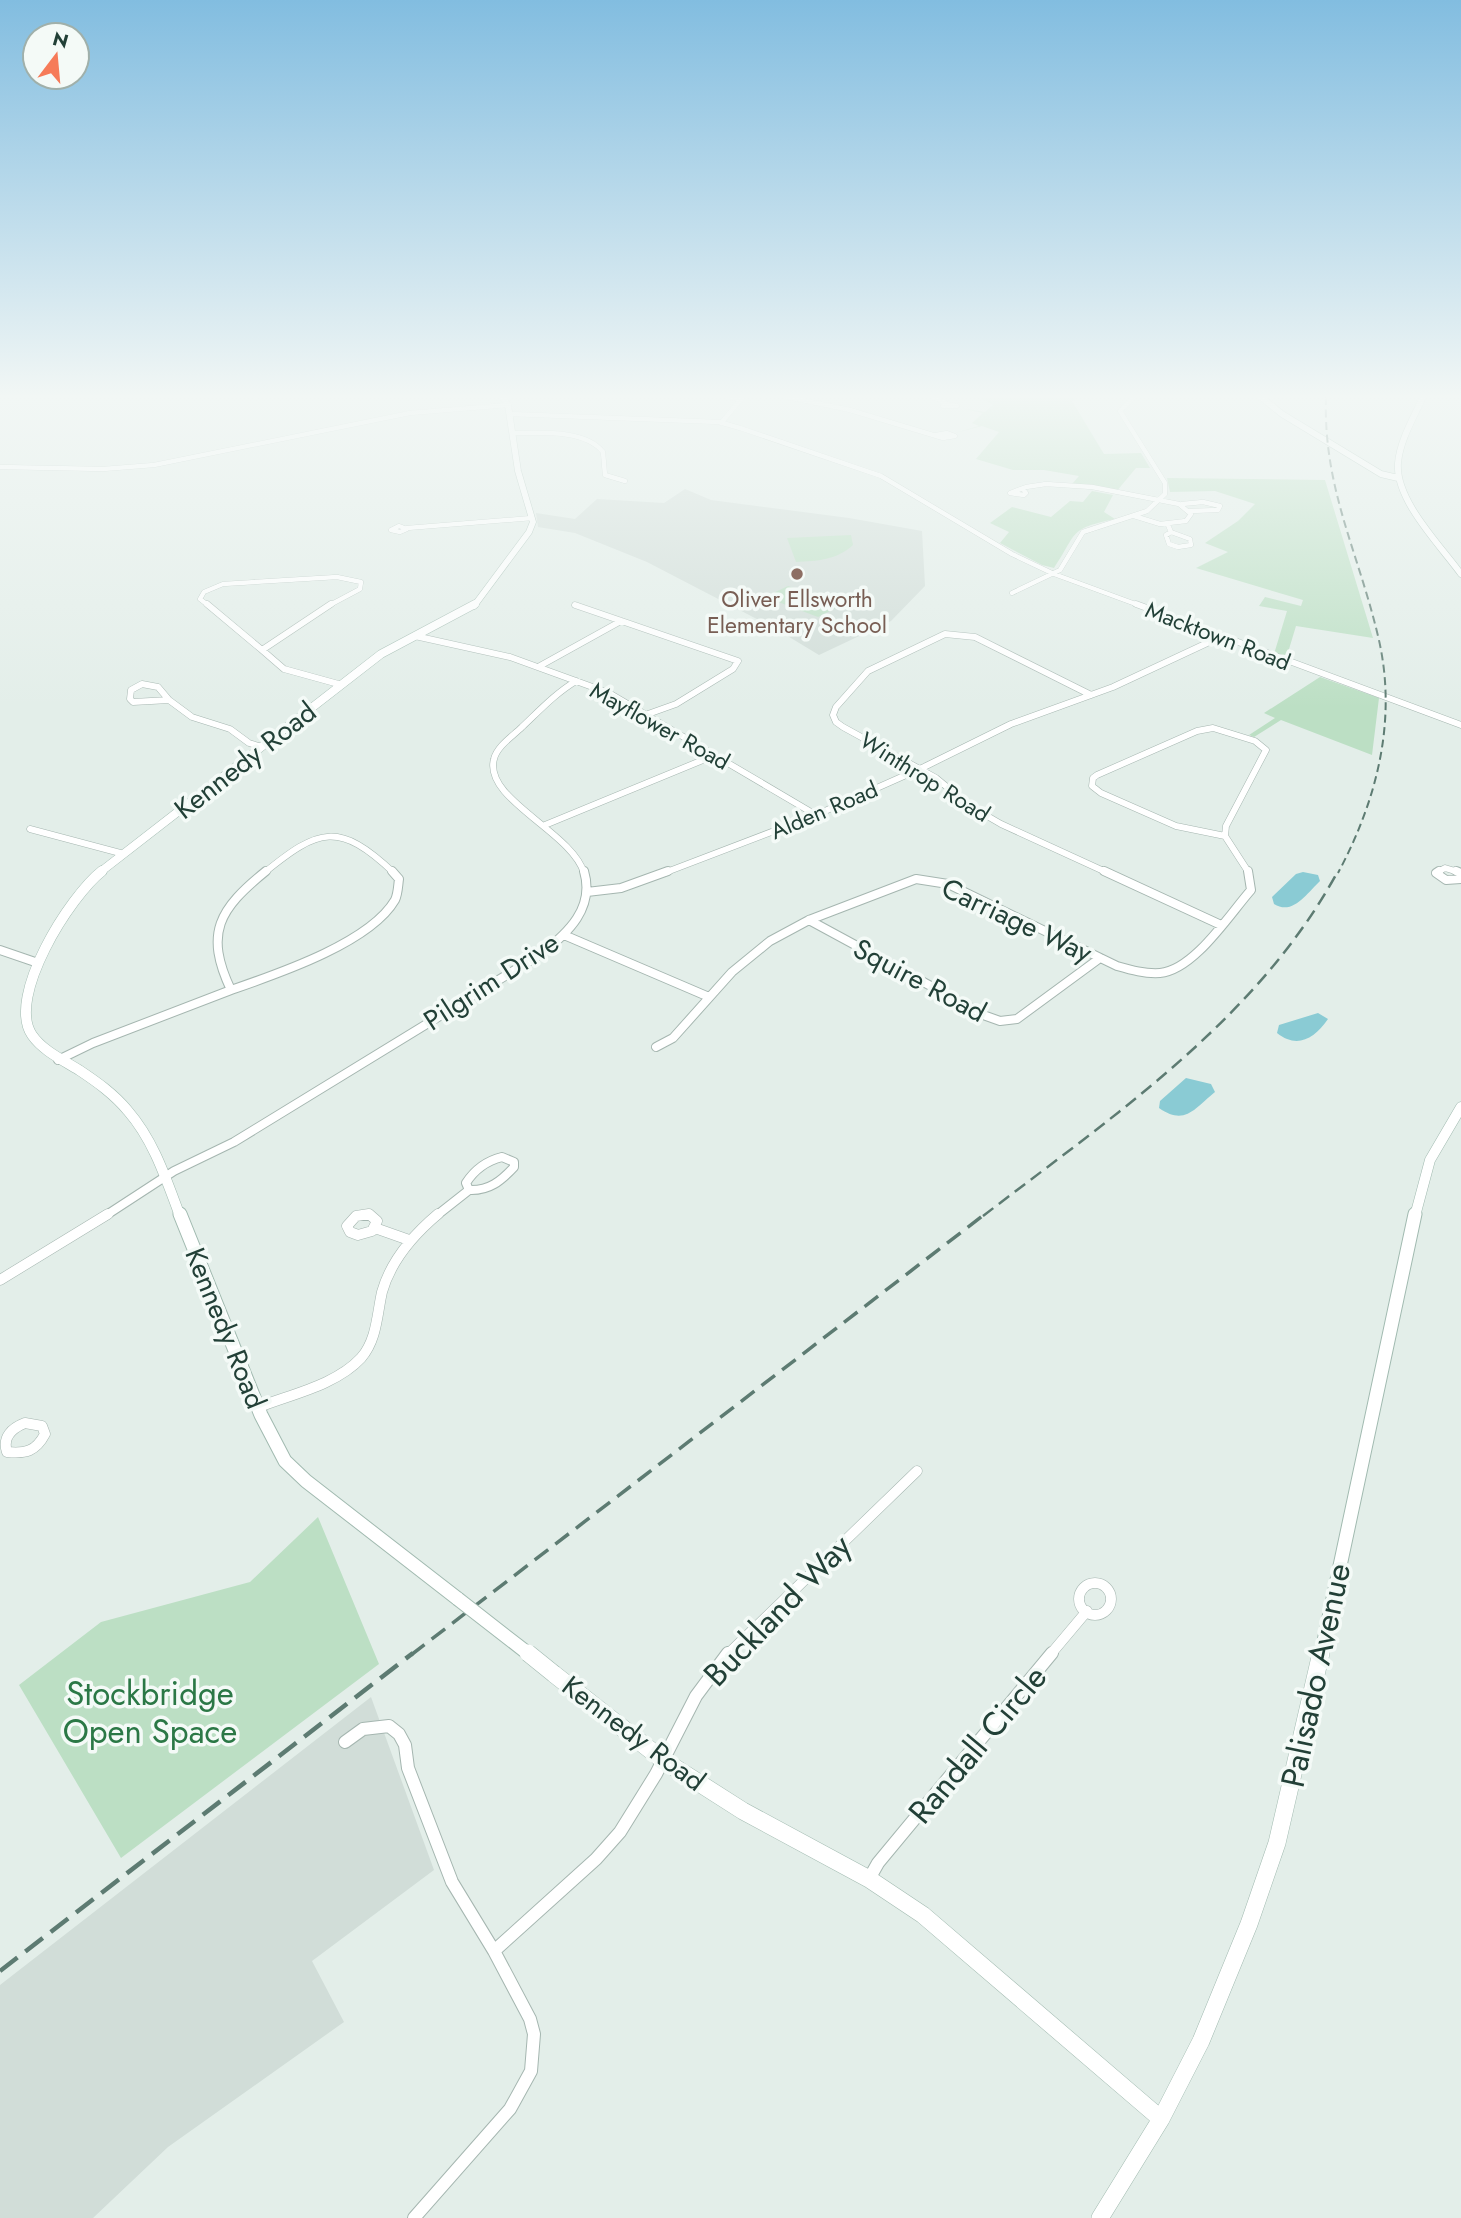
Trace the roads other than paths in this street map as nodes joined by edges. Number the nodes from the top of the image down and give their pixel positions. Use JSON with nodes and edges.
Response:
{"nodes":[{"id":1,"x":1160,"y":500,"type":"edge"},
{"id":2,"x":527,"y":501,"type":"edge"},
{"id":3,"x":923,"y":501,"type":"edge"},
{"id":4,"x":1162,"y":501,"type":"edge"},
{"id":5,"x":1410,"y":501,"type":"edge"},
{"id":6,"x":1182,"y":505,"type":"junction"},
{"id":7,"x":1190,"y":511,"type":"junction"},
{"id":8,"x":1134,"y":516,"type":"junction"},
{"id":9,"x":532,"y":518,"type":"junction"},
{"id":10,"x":1168,"y":525,"type":"junction"},
{"id":11,"x":407,"y":528,"type":"dead end"},
{"id":12,"x":1171,"y":532,"type":"junction"},
{"id":13,"x":1054,"y":574,"type":"junction"},
{"id":14,"x":1461,"y":574,"type":"edge"},
{"id":15,"x":1012,"y":593,"type":"dead end"},
{"id":16,"x":575,"y":605,"type":"dead end"},
{"id":17,"x":621,"y":621,"type":"junction"},
{"id":18,"x":415,"y":636,"type":"junction"},
{"id":19,"x":1220,"y":637,"type":"junction"},
{"id":20,"x":262,"y":650,"type":"junction"},
{"id":21,"x":538,"y":667,"type":"junction"},
{"id":22,"x":576,"y":681,"type":"junction"},
{"id":23,"x":342,"y":685,"type":"junction"},
{"id":24,"x":1091,"y":695,"type":"junction"},
{"id":25,"x":169,"y":700,"type":"junction"},
{"id":26,"x":648,"y":714,"type":"junction"},
{"id":27,"x":1461,"y":725,"type":"edge"},
{"id":28,"x":262,"y":747,"type":"junction"},
{"id":29,"x":715,"y":755,"type":"junction"},
{"id":30,"x":919,"y":769,"type":"junction"},
{"id":31,"x":816,"y":815,"type":"junction"},
{"id":32,"x":545,"y":825,"type":"junction"},
{"id":33,"x":30,"y":829,"type":"dead end"},
{"id":34,"x":1225,"y":836,"type":"junction"},
{"id":35,"x":124,"y":854,"type":"junction"},
{"id":36,"x":1460,"y":871,"type":"edge"},
{"id":37,"x":1461,"y":879,"type":"edge"},
{"id":38,"x":587,"y":892,"type":"junction"},
{"id":39,"x":808,"y":920,"type":"junction"},
{"id":40,"x":1221,"y":925,"type":"junction"},
{"id":41,"x":564,"y":935,"type":"junction"},
{"id":42,"x":0,"y":950,"type":"edge"},
{"id":43,"x":1100,"y":958,"type":"junction"},
{"id":44,"x":38,"y":963,"type":"junction"},
{"id":45,"x":231,"y":990,"type":"junction"},
{"id":46,"x":709,"y":997,"type":"junction"},
{"id":47,"x":656,"y":1047,"type":"dead end"},
{"id":48,"x":58,"y":1060,"type":"junction"},
{"id":49,"x":1461,"y":1107,"type":"edge"},
{"id":50,"x":165,"y":1176,"type":"junction"},
{"id":51,"x":469,"y":1190,"type":"junction"},
{"id":52,"x":375,"y":1228,"type":"dead end"},
{"id":53,"x":409,"y":1240,"type":"junction"},
{"id":54,"x":0,"y":1280,"type":"edge"},
{"id":55,"x":259,"y":1407,"type":"junction"},
{"id":56,"x":917,"y":1471,"type":"dead end"},
{"id":57,"x":1087,"y":1611,"type":"dead end"},
{"id":58,"x":345,"y":1742,"type":"dead end"},
{"id":59,"x":663,"y":1760,"type":"junction"},
{"id":60,"x":869,"y":1879,"type":"junction"},
{"id":61,"x":494,"y":1951,"type":"junction"},
{"id":62,"x":1161,"y":2119,"type":"junction"},
{"id":63,"x":414,"y":2218,"type":"edge"},
{"id":64,"x":1100,"y":2218,"type":"edge"}],
"edges":[{"from":1,"to":8,"type":"street"},
{"from":2,"to":9,"type":"street"},
{"from":3,"to":13,"type":"street","name":"Macktown Road"},
{"from":4,"to":6,"type":"street"},
{"from":5,"to":14,"type":"street"},
{"from":6,"to":7,"type":"street"},
{"from":6,"to":7,"type":"street"},
{"from":7,"to":10,"type":"street"},
{"from":8,"to":10,"type":"street"},
{"from":8,"to":13,"type":"street"},
{"from":9,"to":11,"type":"street"},
{"from":9,"to":18,"type":"street","name":"Kennedy Road"},
{"from":10,"to":12,"type":"street"},
{"from":12,"to":12,"type":"street"},
{"from":13,"to":15,"type":"street"},
{"from":13,"to":19,"type":"street","name":"Macktown Road"},
{"from":16,"to":17,"type":"street"},
{"from":17,"to":21,"type":"street"},
{"from":17,"to":26,"type":"street"},
{"from":18,"to":21,"type":"street","name":"Mayflower Road"},
{"from":18,"to":23,"type":"street","name":"Kennedy Road"},
{"from":19,"to":24,"type":"street","name":"Alden Road"},
{"from":19,"to":27,"type":"street","name":"Macktown Road"},
{"from":20,"to":20,"type":"street"},
{"from":20,"to":23,"type":"street"},
{"from":21,"to":22,"type":"street","name":"Mayflower Road"},
{"from":22,"to":26,"type":"street","name":"Mayflower Road"},
{"from":22,"to":32,"type":"street"},
{"from":23,"to":28,"type":"street","name":"Kennedy Road"},
{"from":24,"to":30,"type":"street","name":"Alden Road"},
{"from":24,"to":30,"type":"street","name":"Winthrop Road"},
{"from":25,"to":25,"type":"street"},
{"from":25,"to":28,"type":"street"},
{"from":26,"to":29,"type":"street","name":"Mayflower Road"},
{"from":28,"to":35,"type":"street","name":"Kennedy Road"},
{"from":29,"to":31,"type":"street","name":"Mayflower Road"},
{"from":29,"to":32,"type":"street"},
{"from":30,"to":31,"type":"street","name":"Alden Road"},
{"from":30,"to":40,"type":"street","name":"Winthrop Road"},
{"from":31,"to":38,"type":"street","name":"Alden Road"},
{"from":32,"to":38,"type":"street"},
{"from":33,"to":35,"type":"street"},
{"from":34,"to":34,"type":"street"},
{"from":34,"to":40,"type":"street","name":"Carriage Way"},
{"from":35,"to":44,"type":"street","name":"Kennedy Road"},
{"from":36,"to":37,"type":"street"},
{"from":38,"to":41,"type":"street","name":"Pilgrim Drive"},
{"from":39,"to":43,"type":"street","name":"Carriage Way"},
{"from":39,"to":43,"type":"street","name":"Squire Road"},
{"from":39,"to":46,"type":"street","name":"Carriage Way"},
{"from":40,"to":43,"type":"street","name":"Carriage Way"},
{"from":41,"to":46,"type":"street"},
{"from":41,"to":50,"type":"street","name":"Pilgrim Drive"},
{"from":42,"to":44,"type":"street"},
{"from":44,"to":48,"type":"street","name":"Kennedy Road"},
{"from":45,"to":45,"type":"street"},
{"from":45,"to":48,"type":"street"},
{"from":46,"to":47,"type":"street","name":"Carriage Way"},
{"from":48,"to":50,"type":"street","name":"Kennedy Road"},
{"from":49,"to":62,"type":"street","name":"Palisado Avenue"},
{"from":50,"to":54,"type":"street","name":"Pilgrim Drive"},
{"from":50,"to":55,"type":"street","name":"Kennedy Road"},
{"from":51,"to":51,"type":"street"},
{"from":51,"to":53,"type":"street"},
{"from":52,"to":53,"type":"street"},
{"from":53,"to":55,"type":"street"},
{"from":55,"to":59,"type":"street","name":"Kennedy Road","bridge":true},
{"from":56,"to":59,"type":"street","name":"Buckland Way"},
{"from":57,"to":60,"type":"street","name":"Randall Circle"},
{"from":58,"to":61,"type":"street"},
{"from":59,"to":60,"type":"street","name":"Kennedy Road"},
{"from":59,"to":61,"type":"street","name":"Buckland Way"},
{"from":60,"to":62,"type":"street","name":"Kennedy Road"},
{"from":61,"to":63,"type":"street"},
{"from":62,"to":64,"type":"street","name":"Palisado Avenue"}]}
